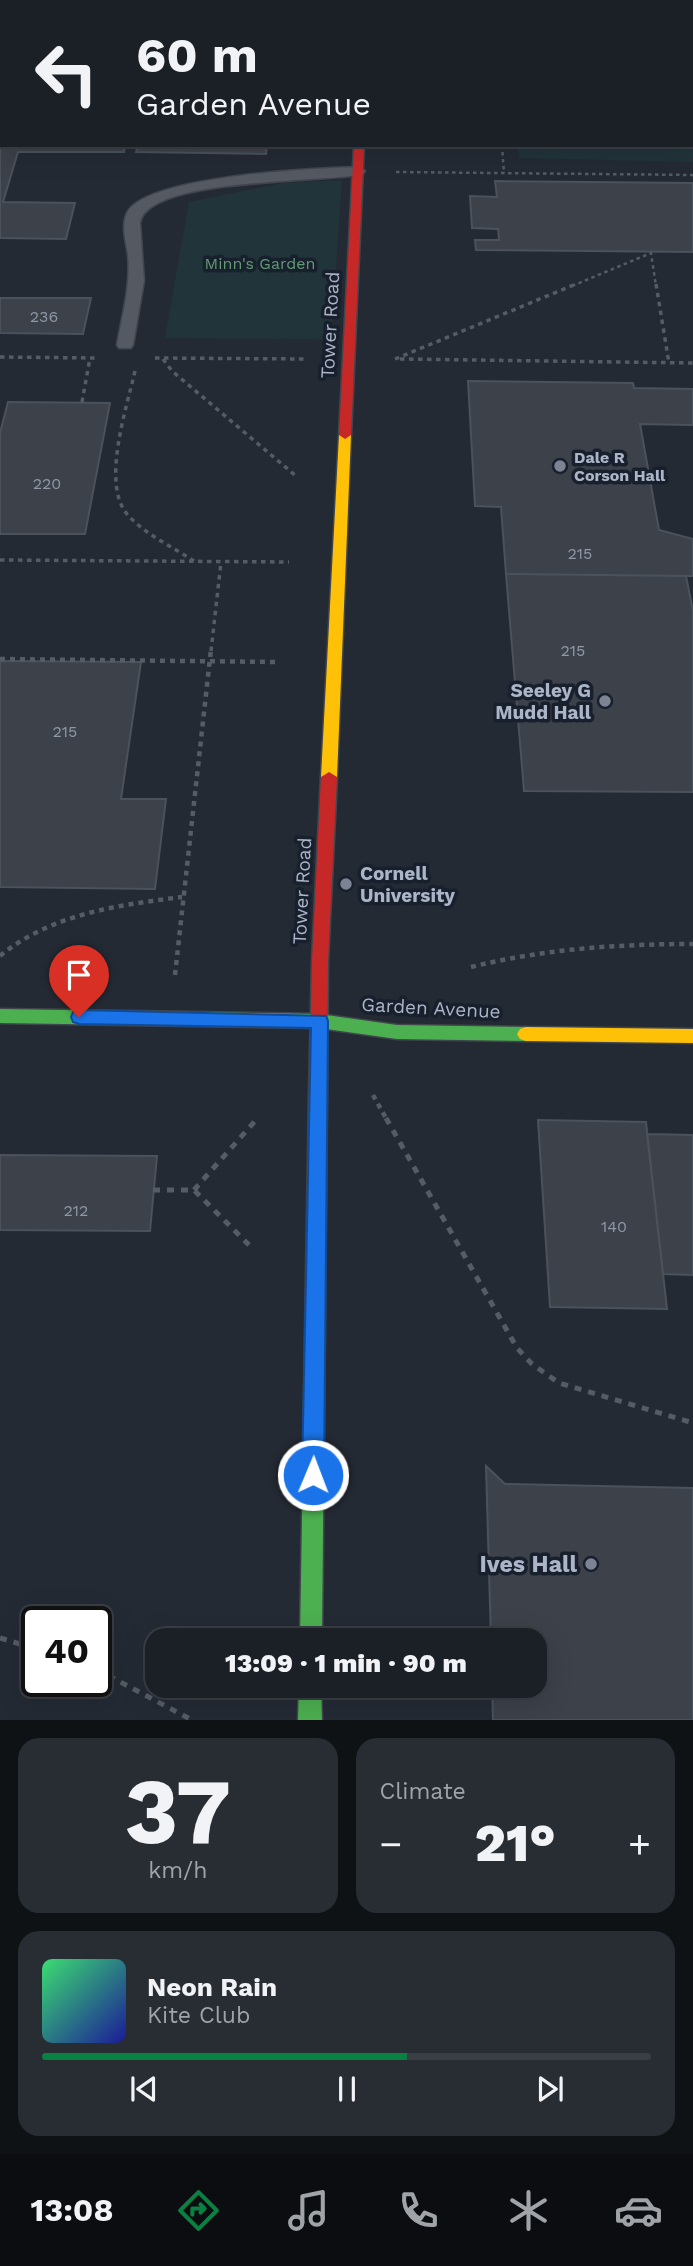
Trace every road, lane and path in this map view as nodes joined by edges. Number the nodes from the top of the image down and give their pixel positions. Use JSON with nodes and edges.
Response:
{"nodes":[{"id":1,"x":359,"y":147,"type":"edge"},
{"id":2,"x":502,"y":147,"type":"edge"},
{"id":3,"x":358,"y":171,"type":"junction"},
{"id":4,"x":504,"y":173,"type":"junction"},
{"id":5,"x":693,"y":175,"type":"edge"},
{"id":6,"x":125,"y":345,"type":"dead end"},
{"id":7,"x":90,"y":358,"type":"dead end"},
{"id":8,"x":137,"y":358,"type":"dead end"},
{"id":9,"x":163,"y":358,"type":"dead end"},
{"id":10,"x":669,"y":363,"type":"junction"},
{"id":11,"x":693,"y":363,"type":"edge"},
{"id":12,"x":82,"y":402,"type":"dead end"},
{"id":13,"x":296,"y":475,"type":"dead end"},
{"id":14,"x":0,"y":559,"type":"edge"},
{"id":15,"x":195,"y":562,"type":"junction"},
{"id":16,"x":221,"y":562,"type":"junction"},
{"id":17,"x":289,"y":562,"type":"dead end"},
{"id":18,"x":0,"y":659,"type":"edge"},
{"id":19,"x":209,"y":662,"type":"junction"},
{"id":20,"x":278,"y":662,"type":"dead end"},
{"id":21,"x":181,"y":898,"type":"junction"},
{"id":22,"x":692,"y":944,"type":"edge"},
{"id":23,"x":0,"y":956,"type":"edge"},
{"id":24,"x":471,"y":967,"type":"dead end"},
{"id":25,"x":175,"y":975,"type":"dead end"},
{"id":26,"x":0,"y":1016,"type":"edge"},
{"id":27,"x":320,"y":1021,"type":"junction"},
{"id":28,"x":693,"y":1036,"type":"edge"},
{"id":29,"x":373,"y":1095,"type":"dead end"},
{"id":30,"x":254,"y":1121,"type":"dead end"},
{"id":31,"x":153,"y":1190,"type":"dead end"},
{"id":32,"x":194,"y":1190,"type":"junction"},
{"id":33,"x":248,"y":1245,"type":"dead end"},
{"id":34,"x":693,"y":1423,"type":"edge"},
{"id":35,"x":311,"y":1628,"type":"edge"},
{"id":36,"x":0,"y":1638,"type":"edge"},
{"id":37,"x":21,"y":1644,"type":"edge"},
{"id":38,"x":112,"y":1676,"type":"edge"},
{"id":39,"x":310,"y":1698,"type":"edge"},
{"id":40,"x":192,"y":1720,"type":"edge"},
{"id":41,"x":310,"y":1720,"type":"edge"}],
"edges":[{"from":1,"to":3,"type":"street","name":"Tower Road"},
{"from":2,"to":4,"type":"path"},
{"from":3,"to":4,"type":"path"},
{"from":3,"to":6,"type":"lane"},
{"from":3,"to":27,"type":"street","name":"Tower Road"},
{"from":4,"to":5,"type":"path"},
{"from":7,"to":12,"type":"path"},
{"from":8,"to":15,"type":"path"},
{"from":9,"to":13,"type":"path"},
{"from":10,"to":10,"type":"path"},
{"from":10,"to":11,"type":"path"},
{"from":14,"to":15,"type":"path"},
{"from":15,"to":16,"type":"path"},
{"from":16,"to":17,"type":"path"},
{"from":16,"to":19,"type":"path"},
{"from":18,"to":19,"type":"path"},
{"from":19,"to":20,"type":"path"},
{"from":19,"to":21,"type":"path"},
{"from":21,"to":23,"type":"path"},
{"from":21,"to":25,"type":"path"},
{"from":22,"to":24,"type":"path"},
{"from":26,"to":27,"type":"street","name":"Garden Avenue"},
{"from":27,"to":28,"type":"street","name":"Garden Avenue"},
{"from":27,"to":35,"type":"street","name":"Tower Road"},
{"from":29,"to":34,"type":"path"},
{"from":30,"to":32,"type":"path"},
{"from":31,"to":32,"type":"path"},
{"from":32,"to":33,"type":"path"},
{"from":36,"to":37,"type":"path"},
{"from":38,"to":40,"type":"path"},
{"from":39,"to":41,"type":"street"}]}
